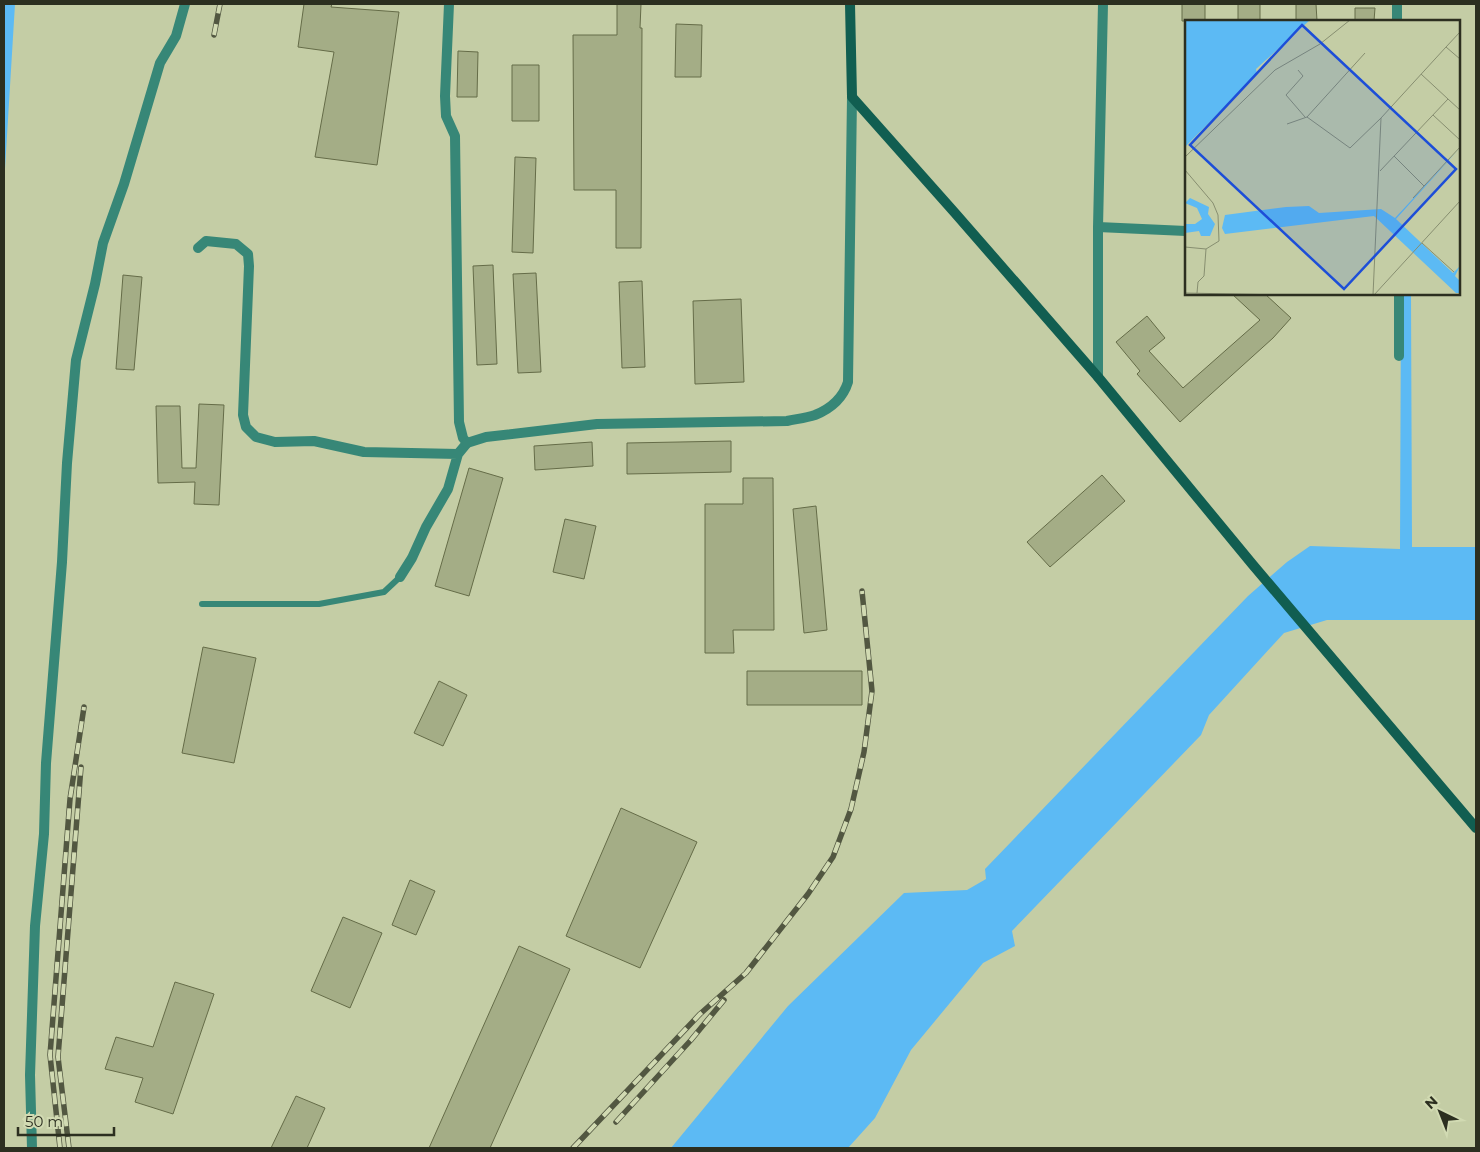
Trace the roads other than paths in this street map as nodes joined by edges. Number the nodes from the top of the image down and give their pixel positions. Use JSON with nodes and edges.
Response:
{"nodes":[{"id":1,"x":185,"y":4,"type":"edge"},
{"id":2,"x":449,"y":4,"type":"edge"},
{"id":3,"x":850,"y":4,"type":"edge"},
{"id":4,"x":1103,"y":4,"type":"edge"},
{"id":5,"x":1397,"y":4,"type":"edge"},
{"id":6,"x":1397,"y":20,"type":"edge"},
{"id":7,"x":852,"y":97,"type":"junction"},
{"id":8,"x":1098,"y":227,"type":"junction"},
{"id":9,"x":1185,"y":231,"type":"edge"},
{"id":10,"x":198,"y":248,"type":"dead end"},
{"id":11,"x":1399,"y":295,"type":"edge"},
{"id":12,"x":1399,"y":356,"type":"dead end"},
{"id":13,"x":1098,"y":377,"type":"junction"},
{"id":14,"x":467,"y":443,"type":"junction"},
{"id":15,"x":458,"y":454,"type":"junction"},
{"id":16,"x":400,"y":577,"type":"joint"},
{"id":17,"x":202,"y":604,"type":"dead end"},
{"id":18,"x":1476,"y":828,"type":"edge"},
{"id":19,"x":32,"y":1148,"type":"edge"}],
"edges":[{"from":1,"to":19,"type":"street"},
{"from":2,"to":14,"type":"street"},
{"from":3,"to":7,"type":"main road"},
{"from":4,"to":8,"type":"street"},
{"from":5,"to":6,"type":"street"},
{"from":7,"to":13,"type":"main road"},
{"from":7,"to":14,"type":"street"},
{"from":8,"to":9,"type":"street"},
{"from":8,"to":13,"type":"street"},
{"from":10,"to":15,"type":"street"},
{"from":11,"to":12,"type":"street"},
{"from":13,"to":18,"type":"main road"},
{"from":14,"to":15,"type":"street"},
{"from":15,"to":16,"type":"street"},
{"from":16,"to":17,"type":"lane"}]}
